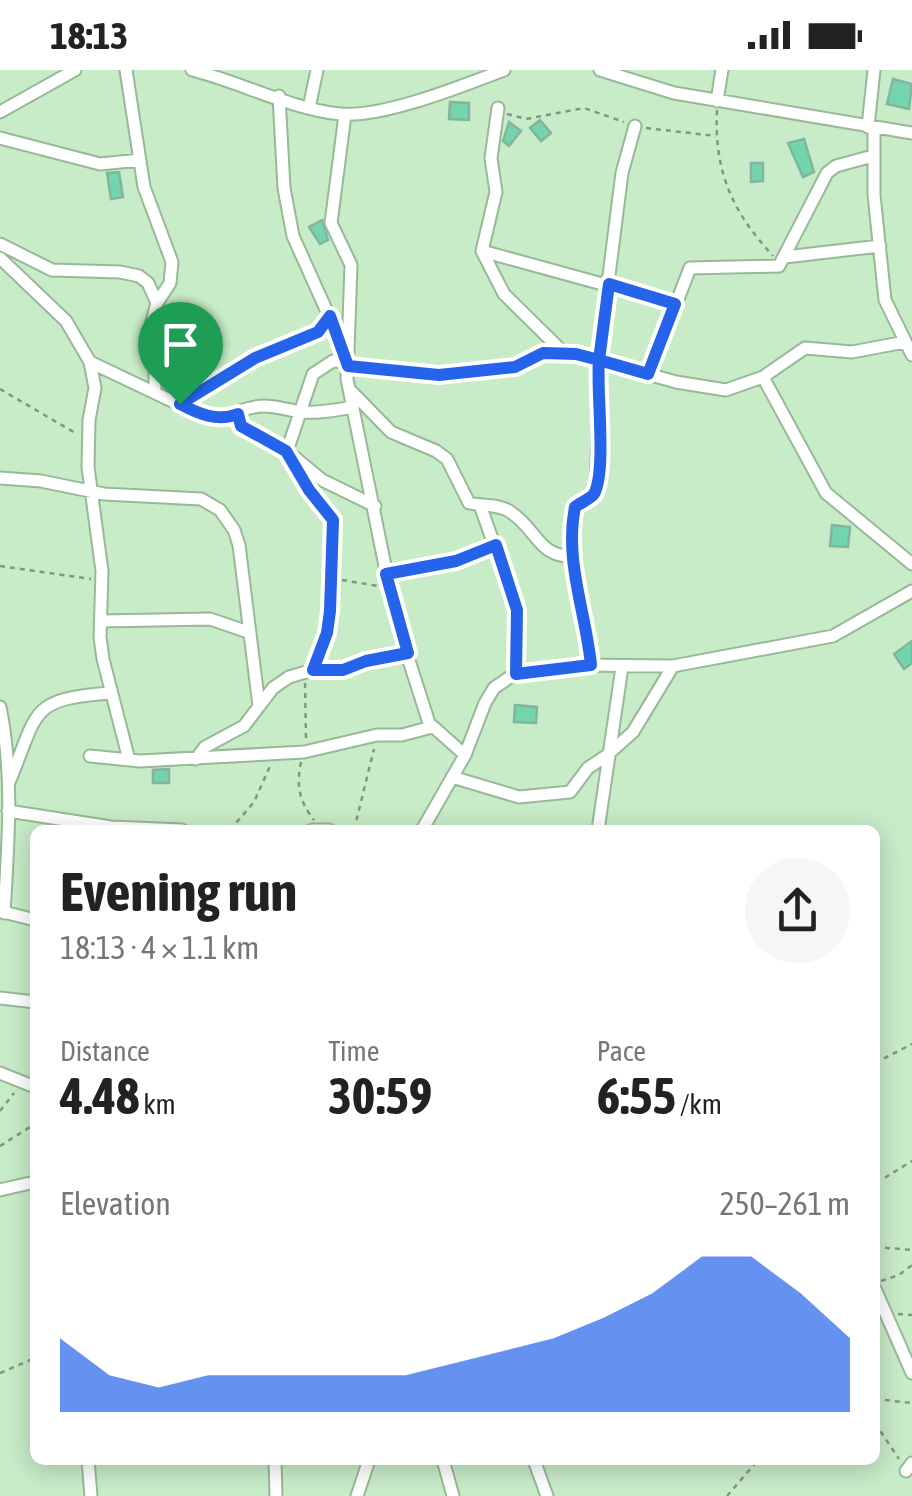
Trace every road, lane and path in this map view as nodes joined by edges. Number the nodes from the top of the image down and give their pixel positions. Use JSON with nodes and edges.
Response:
{"nodes":[{"id":1,"x":74,"y":70,"type":"edge"},
{"id":2,"x":126,"y":70,"type":"edge"},
{"id":3,"x":192,"y":70,"type":"edge"},
{"id":4,"x":317,"y":70,"type":"edge"},
{"id":5,"x":504,"y":70,"type":"edge"},
{"id":6,"x":600,"y":70,"type":"edge"},
{"id":7,"x":722,"y":70,"type":"edge"},
{"id":8,"x":874,"y":70,"type":"edge"},
{"id":9,"x":278,"y":96,"type":"junction"},
{"id":10,"x":717,"y":101,"type":"junction"},
{"id":11,"x":309,"y":108,"type":"junction"},
{"id":12,"x":498,"y":108,"type":"joint"},
{"id":13,"x":0,"y":112,"type":"edge"},
{"id":14,"x":345,"y":115,"type":"junction"},
{"id":15,"x":636,"y":126,"type":"junction"},
{"id":16,"x":871,"y":128,"type":"junction"},
{"id":17,"x":912,"y":132,"type":"edge"},
{"id":18,"x":716,"y":136,"type":"junction"},
{"id":19,"x":0,"y":138,"type":"edge"},
{"id":20,"x":873,"y":156,"type":"junction"},
{"id":21,"x":140,"y":160,"type":"junction"},
{"id":22,"x":0,"y":244,"type":"edge"},
{"id":23,"x":880,"y":246,"type":"junction"},
{"id":24,"x":482,"y":251,"type":"junction"},
{"id":25,"x":0,"y":258,"type":"edge"},
{"id":26,"x":783,"y":260,"type":"junction"},
{"id":27,"x":609,"y":284,"type":"junction"},
{"id":28,"x":157,"y":303,"type":"junction"},
{"id":29,"x":675,"y":304,"type":"junction"},
{"id":30,"x":330,"y":316,"type":"junction"},
{"id":31,"x":905,"y":342,"type":"junction"},
{"id":32,"x":564,"y":353,"type":"junction"},
{"id":33,"x":912,"y":356,"type":"edge"},
{"id":34,"x":599,"y":360,"type":"junction"},
{"id":35,"x":90,"y":362,"type":"junction"},
{"id":36,"x":348,"y":362,"type":"junction"},
{"id":37,"x":648,"y":374,"type":"junction"},
{"id":38,"x":762,"y":377,"type":"junction"},
{"id":39,"x":349,"y":387,"type":"junction"},
{"id":40,"x":0,"y":390,"type":"edge"},
{"id":41,"x":155,"y":392,"type":"junction"},
{"id":42,"x":180,"y":404,"type":"junction"},
{"id":43,"x":353,"y":407,"type":"junction"},
{"id":44,"x":303,"y":412,"type":"junction"},
{"id":45,"x":238,"y":414,"type":"junction"},
{"id":46,"x":90,"y":441,"type":"junction"},
{"id":47,"x":288,"y":452,"type":"junction"},
{"id":48,"x":0,"y":478,"type":"edge"},
{"id":49,"x":92,"y":492,"type":"junction"},
{"id":50,"x":480,"y":505,"type":"junction"},
{"id":51,"x":374,"y":506,"type":"junction"},
{"id":52,"x":496,"y":545,"type":"junction"},
{"id":53,"x":574,"y":556,"type":"junction"},
{"id":54,"x":912,"y":564,"type":"edge"},
{"id":55,"x":0,"y":566,"type":"edge"},
{"id":56,"x":386,"y":574,"type":"junction"},
{"id":57,"x":330,"y":578,"type":"junction"},
{"id":58,"x":102,"y":581,"type":"junction"},
{"id":59,"x":390,"y":588,"type":"junction"},
{"id":60,"x":912,"y":591,"type":"edge"},
{"id":61,"x":100,"y":621,"type":"junction"},
{"id":62,"x":248,"y":632,"type":"junction"},
{"id":63,"x":408,"y":653,"type":"junction"},
{"id":64,"x":591,"y":665,"type":"junction"},
{"id":65,"x":673,"y":666,"type":"junction"},
{"id":66,"x":622,"y":667,"type":"junction"},
{"id":67,"x":309,"y":670,"type":"junction"},
{"id":68,"x":516,"y":674,"type":"junction"},
{"id":69,"x":110,"y":693,"type":"junction"},
{"id":70,"x":259,"y":706,"type":"junction"},
{"id":71,"x":0,"y":708,"type":"edge"},
{"id":72,"x":432,"y":726,"type":"junction"},
{"id":73,"x":2,"y":731,"type":"edge"},
{"id":74,"x":377,"y":735,"type":"junction"},
{"id":75,"x":277,"y":751,"type":"junction"},
{"id":76,"x":304,"y":752,"type":"junction"},
{"id":77,"x":465,"y":754,"type":"junction"},
{"id":78,"x":90,"y":756,"type":"dead end"},
{"id":79,"x":606,"y":756,"type":"junction"},
{"id":80,"x":196,"y":759,"type":"junction"},
{"id":81,"x":129,"y":760,"type":"junction"},
{"id":82,"x":452,"y":777,"type":"junction"},
{"id":83,"x":8,"y":784,"type":"junction"},
{"id":84,"x":8,"y":811,"type":"junction"},
{"id":85,"x":98,"y":825,"type":"edge"},
{"id":86,"x":234,"y":825,"type":"edge"},
{"id":87,"x":314,"y":825,"type":"edge"},
{"id":88,"x":355,"y":825,"type":"edge"},
{"id":89,"x":427,"y":825,"type":"edge"},
{"id":90,"x":599,"y":825,"type":"edge"},
{"id":91,"x":2,"y":912,"type":"edge"},
{"id":92,"x":30,"y":919,"type":"edge"},
{"id":93,"x":0,"y":998,"type":"edge"},
{"id":94,"x":30,"y":1001,"type":"edge"},
{"id":95,"x":912,"y":1044,"type":"edge"},
{"id":96,"x":880,"y":1060,"type":"edge"},
{"id":97,"x":0,"y":1073,"type":"edge"},
{"id":98,"x":30,"y":1085,"type":"edge"},
{"id":99,"x":30,"y":1087,"type":"edge"},
{"id":100,"x":0,"y":1111,"type":"edge"},
{"id":101,"x":30,"y":1127,"type":"edge"},
{"id":102,"x":0,"y":1146,"type":"edge"},
{"id":103,"x":912,"y":1161,"type":"edge"},
{"id":104,"x":880,"y":1178,"type":"edge"},
{"id":105,"x":30,"y":1183,"type":"edge"},
{"id":106,"x":0,"y":1190,"type":"edge"},
{"id":107,"x":880,"y":1247,"type":"edge"},
{"id":108,"x":912,"y":1250,"type":"edge"},
{"id":109,"x":912,"y":1265,"type":"edge"},
{"id":110,"x":880,"y":1284,"type":"edge"},
{"id":111,"x":880,"y":1298,"type":"edge"},
{"id":112,"x":30,"y":1360,"type":"edge"},
{"id":113,"x":0,"y":1373,"type":"edge"},
{"id":114,"x":912,"y":1374,"type":"edge"},
{"id":115,"x":880,"y":1400,"type":"edge"},
{"id":116,"x":912,"y":1403,"type":"edge"},
{"id":117,"x":880,"y":1429,"type":"edge"},
{"id":118,"x":88,"y":1465,"type":"edge"},
{"id":119,"x":275,"y":1465,"type":"edge"},
{"id":120,"x":367,"y":1465,"type":"edge"},
{"id":121,"x":444,"y":1465,"type":"edge"},
{"id":122,"x":536,"y":1465,"type":"edge"},
{"id":123,"x":754,"y":1465,"type":"edge"},
{"id":124,"x":909,"y":1467,"type":"edge"},
{"id":125,"x":272,"y":1495,"type":"edge"},
{"id":126,"x":91,"y":1496,"type":"edge"},
{"id":127,"x":357,"y":1496,"type":"edge"},
{"id":128,"x":453,"y":1496,"type":"edge"},
{"id":129,"x":548,"y":1496,"type":"edge"},
{"id":130,"x":727,"y":1496,"type":"edge"}],
"edges":[{"from":1,"to":13,"type":"street"},
{"from":2,"to":21,"type":"street"},
{"from":3,"to":9,"type":"street"},
{"from":4,"to":11,"type":"street"},
{"from":5,"to":14,"type":"street"},
{"from":6,"to":10,"type":"street"},
{"from":7,"to":10,"type":"street"},
{"from":8,"to":16,"type":"street"},
{"from":9,"to":11,"type":"street"},
{"from":9,"to":30,"type":"street"},
{"from":10,"to":16,"type":"street"},
{"from":10,"to":18,"type":"path"},
{"from":11,"to":14,"type":"street"},
{"from":12,"to":15,"type":"path"},
{"from":12,"to":24,"type":"street"},
{"from":14,"to":36,"type":"street"},
{"from":15,"to":18,"type":"path"},
{"from":15,"to":27,"type":"street"},
{"from":16,"to":17,"type":"street"},
{"from":16,"to":20,"type":"street"},
{"from":18,"to":26,"type":"path"},
{"from":19,"to":21,"type":"street"},
{"from":20,"to":23,"type":"street"},
{"from":20,"to":26,"type":"street"},
{"from":21,"to":28,"type":"street"},
{"from":22,"to":28,"type":"street"},
{"from":23,"to":26,"type":"street"},
{"from":23,"to":31,"type":"street"},
{"from":24,"to":27,"type":"street"},
{"from":24,"to":32,"type":"street"},
{"from":25,"to":35,"type":"street"},
{"from":26,"to":29,"type":"street"},
{"from":27,"to":29,"type":"street"},
{"from":27,"to":34,"type":"street"},
{"from":28,"to":41,"type":"street"},
{"from":29,"to":37,"type":"street"},
{"from":30,"to":36,"type":"street"},
{"from":30,"to":42,"type":"street"},
{"from":31,"to":33,"type":"street"},
{"from":31,"to":38,"type":"street"},
{"from":32,"to":34,"type":"street"},
{"from":32,"to":36,"type":"street"},
{"from":34,"to":37,"type":"street"},
{"from":34,"to":53,"type":"street"},
{"from":35,"to":41,"type":"street"},
{"from":35,"to":46,"type":"street"},
{"from":36,"to":39,"type":"street"},
{"from":36,"to":44,"type":"street"},
{"from":37,"to":38,"type":"street"},
{"from":38,"to":54,"type":"street"},
{"from":39,"to":43,"type":"street"},
{"from":39,"to":50,"type":"street"},
{"from":40,"to":46,"type":"path"},
{"from":41,"to":42,"type":"street"},
{"from":42,"to":45,"type":"street"},
{"from":43,"to":44,"type":"street"},
{"from":43,"to":51,"type":"street"},
{"from":44,"to":45,"type":"street"},
{"from":44,"to":47,"type":"street"},
{"from":45,"to":47,"type":"street"},
{"from":46,"to":49,"type":"street"},
{"from":47,"to":51,"type":"street"},
{"from":47,"to":57,"type":"street"},
{"from":48,"to":49,"type":"street"},
{"from":49,"to":58,"type":"street"},
{"from":49,"to":62,"type":"street"},
{"from":50,"to":52,"type":"street"},
{"from":50,"to":53,"type":"street"},
{"from":51,"to":56,"type":"street"},
{"from":52,"to":56,"type":"street"},
{"from":52,"to":68,"type":"street"},
{"from":53,"to":64,"type":"street"},
{"from":55,"to":58,"type":"path"},
{"from":56,"to":59,"type":"street"},
{"from":57,"to":59,"type":"path"},
{"from":57,"to":67,"type":"street"},
{"from":58,"to":61,"type":"street"},
{"from":59,"to":63,"type":"street"},
{"from":60,"to":65,"type":"street"},
{"from":61,"to":62,"type":"street"},
{"from":61,"to":69,"type":"street"},
{"from":62,"to":70,"type":"street"},
{"from":63,"to":67,"type":"street"},
{"from":63,"to":72,"type":"street"},
{"from":64,"to":66,"type":"street"},
{"from":64,"to":68,"type":"street"},
{"from":65,"to":66,"type":"street"},
{"from":65,"to":79,"type":"street"},
{"from":66,"to":79,"type":"street"},
{"from":67,"to":70,"type":"street"},
{"from":67,"to":76,"type":"path"},
{"from":68,"to":77,"type":"street"},
{"from":69,"to":81,"type":"street"},
{"from":69,"to":83,"type":"street"},
{"from":70,"to":80,"type":"street"},
{"from":71,"to":73,"type":"street"},
{"from":72,"to":74,"type":"street"},
{"from":72,"to":77,"type":"street"},
{"from":73,"to":83,"type":"street"},
{"from":74,"to":76,"type":"street"},
{"from":74,"to":88,"type":"path"},
{"from":75,"to":76,"type":"street"},
{"from":75,"to":80,"type":"street"},
{"from":75,"to":86,"type":"path"},
{"from":76,"to":87,"type":"path"},
{"from":77,"to":82,"type":"street"},
{"from":78,"to":81,"type":"street"},
{"from":79,"to":82,"type":"street"},
{"from":79,"to":90,"type":"street"},
{"from":80,"to":81,"type":"street"},
{"from":82,"to":89,"type":"street"},
{"from":83,"to":84,"type":"street"},
{"from":84,"to":85,"type":"street"},
{"from":84,"to":91,"type":"street"},
{"from":91,"to":92,"type":"street"},
{"from":93,"to":94,"type":"street"},
{"from":95,"to":96,"type":"path"},
{"from":97,"to":98,"type":"street"},
{"from":99,"to":100,"type":"path"},
{"from":101,"to":102,"type":"path"},
{"from":103,"to":104,"type":"path"},
{"from":105,"to":106,"type":"street"},
{"from":107,"to":108,"type":"path"},
{"from":109,"to":110,"type":"path"},
{"from":111,"to":114,"type":"street"},
{"from":112,"to":113,"type":"path"},
{"from":115,"to":116,"type":"path"},
{"from":117,"to":124,"type":"path"},
{"from":118,"to":126,"type":"street"},
{"from":119,"to":125,"type":"street"},
{"from":120,"to":127,"type":"street"},
{"from":121,"to":128,"type":"street"},
{"from":122,"to":129,"type":"street"},
{"from":123,"to":130,"type":"path"}]}
